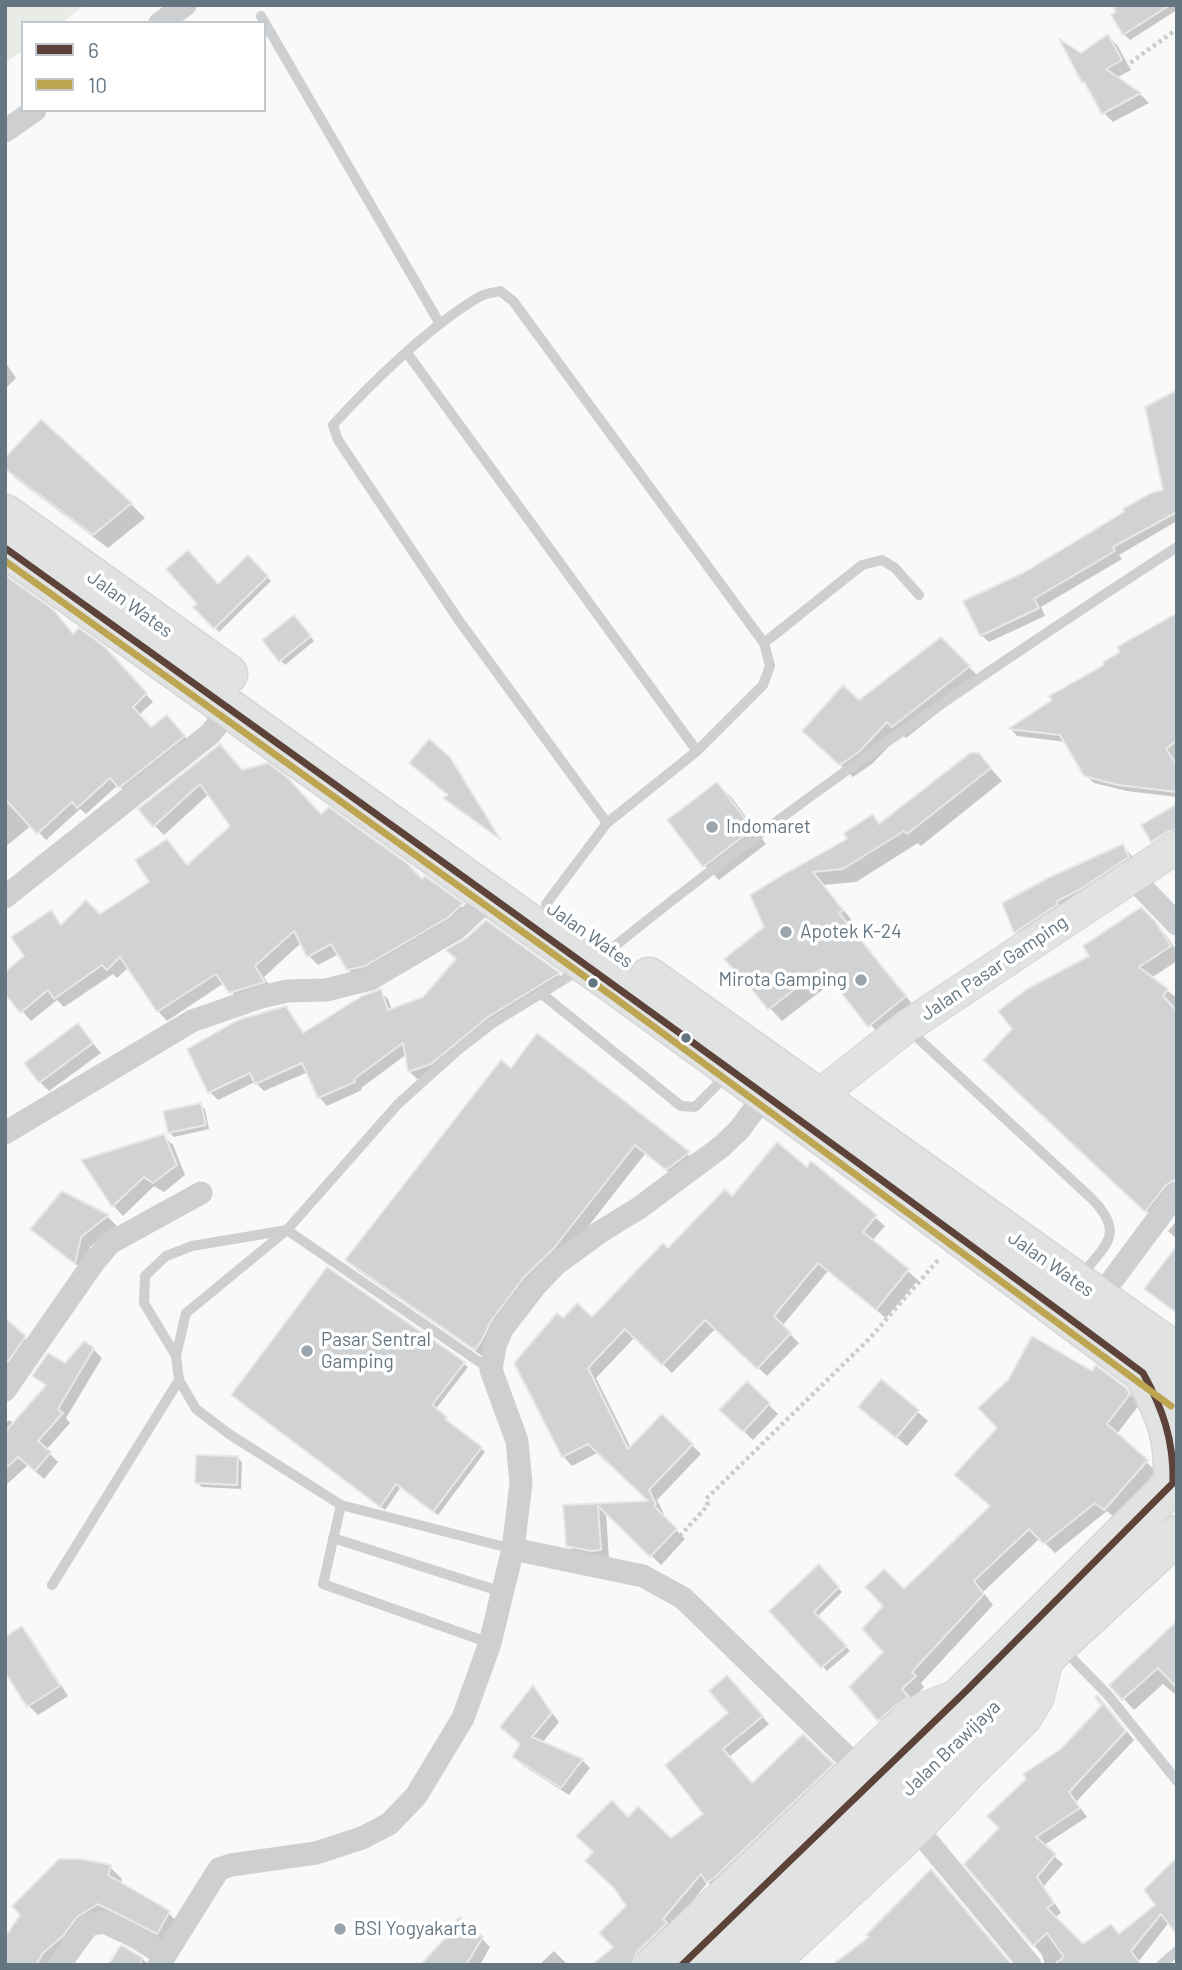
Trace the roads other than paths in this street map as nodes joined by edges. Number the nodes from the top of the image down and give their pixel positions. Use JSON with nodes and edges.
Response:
{"nodes":[{"id":1,"x":186,"y":5,"type":"edge"},
{"id":2,"x":261,"y":16,"type":"dead end"},
{"id":3,"x":163,"y":21,"type":"edge"},
{"id":4,"x":264,"y":21,"type":"edge"},
{"id":5,"x":266,"y":25,"type":"edge"},
{"id":6,"x":32,"y":112,"type":"edge"},
{"id":7,"x":5,"y":131,"type":"edge"},
{"id":8,"x":440,"y":324,"type":"junction"},
{"id":9,"x":407,"y":354,"type":"junction"},
{"id":10,"x":5,"y":514,"type":"edge"},
{"id":11,"x":1177,"y":547,"type":"edge"},
{"id":12,"x":5,"y":548,"type":"edge"},
{"id":13,"x":919,"y":595,"type":"dead end"},
{"id":14,"x":764,"y":643,"type":"junction"},
{"id":15,"x":230,"y":709,"type":"junction"},
{"id":16,"x":697,"y":751,"type":"junction"},
{"id":17,"x":607,"y":823,"type":"junction"},
{"id":18,"x":1177,"y":847,"type":"edge"},
{"id":19,"x":1130,"y":876,"type":"junction"},
{"id":20,"x":491,"y":896,"type":"junction"},
{"id":21,"x":5,"y":897,"type":"edge"},
{"id":22,"x":547,"y":904,"type":"junction"},
{"id":23,"x":1177,"y":924,"type":"edge"},
{"id":24,"x":598,"y":957,"type":"junction"},
{"id":25,"x":542,"y":995,"type":"junction"},
{"id":26,"x":906,"y":1027,"type":"junction"},
{"id":27,"x":732,"y":1070,"type":"junction"},
{"id":28,"x":765,"y":1095,"type":"junction"},
{"id":29,"x":817,"y":1097,"type":"junction"},
{"id":30,"x":5,"y":1133,"type":"edge"},
{"id":31,"x":201,"y":1193,"type":"dead end"},
{"id":32,"x":1177,"y":1193,"type":"edge"},
{"id":33,"x":287,"y":1230,"type":"junction"},
{"id":34,"x":1087,"y":1290,"type":"junction"},
{"id":35,"x":1177,"y":1353,"type":"edge"},
{"id":36,"x":176,"y":1356,"type":"junction"},
{"id":37,"x":491,"y":1370,"type":"junction"},
{"id":38,"x":1143,"y":1373,"type":"junction"},
{"id":39,"x":179,"y":1380,"type":"junction"},
{"id":40,"x":5,"y":1390,"type":"edge"},
{"id":41,"x":1177,"y":1398,"type":"edge"},
{"id":42,"x":1175,"y":1481,"type":"edge"},
{"id":43,"x":341,"y":1504,"type":"junction"},
{"id":44,"x":1177,"y":1535,"type":"edge"},
{"id":45,"x":332,"y":1538,"type":"junction"},
{"id":46,"x":513,"y":1549,"type":"junction"},
{"id":47,"x":52,"y":1585,"type":"dead end"},
{"id":48,"x":502,"y":1592,"type":"junction"},
{"id":49,"x":489,"y":1643,"type":"junction"},
{"id":50,"x":1053,"y":1650,"type":"junction"},
{"id":51,"x":966,"y":1691,"type":"junction"},
{"id":52,"x":856,"y":1766,"type":"junction"},
{"id":53,"x":1177,"y":1781,"type":"edge"},
{"id":54,"x":917,"y":1829,"type":"junction"},
{"id":55,"x":826,"y":1848,"type":"junction"},
{"id":56,"x":1177,"y":1951,"type":"edge"},
{"id":57,"x":162,"y":1960,"type":"edge"},
{"id":58,"x":59,"y":1965,"type":"edge"},
{"id":59,"x":650,"y":1965,"type":"edge"},
{"id":60,"x":682,"y":1965,"type":"edge"},
{"id":61,"x":728,"y":1965,"type":"edge"},
{"id":62,"x":771,"y":1965,"type":"edge"},
{"id":63,"x":1030,"y":1965,"type":"edge"},
{"id":64,"x":1161,"y":1965,"type":"edge"}],
"edges":[{"from":1,"to":3,"type":"street"},
{"from":2,"to":4,"type":"lane"},
{"from":5,"to":8,"type":"lane"},
{"from":6,"to":7,"type":"street"},
{"from":8,"to":9,"type":"lane"},
{"from":8,"to":14,"type":"lane"},
{"from":9,"to":16,"type":"lane"},
{"from":9,"to":17,"type":"lane"},
{"from":10,"to":22,"type":"highway","name":"Jalan Wates"},
{"from":11,"to":24,"type":"lane"},
{"from":12,"to":15,"type":"highway","name":"Jalan Wates"},
{"from":13,"to":14,"type":"lane"},
{"from":14,"to":16,"type":"lane"},
{"from":15,"to":20,"type":"highway","name":"Jalan Wates"},
{"from":15,"to":21,"type":"street"},
{"from":16,"to":17,"type":"lane"},
{"from":17,"to":22,"type":"lane"},
{"from":18,"to":19,"type":"street","name":"Jalan Pasar Gamping"},
{"from":19,"to":23,"type":"street"},
{"from":19,"to":26,"type":"street","name":"Jalan Pasar Gamping"},
{"from":20,"to":24,"type":"highway","name":"Jalan Wates"},
{"from":20,"to":30,"type":"street"},
{"from":22,"to":24,"type":"highway","name":"Jalan Wates"},
{"from":24,"to":25,"type":"lane"},
{"from":24,"to":27,"type":"highway","name":"Jalan Wates"},
{"from":24,"to":29,"type":"highway","name":"Jalan Wates"},
{"from":25,"to":27,"type":"lane"},
{"from":25,"to":33,"type":"lane"},
{"from":26,"to":29,"type":"street","name":"Jalan Pasar Gamping"},
{"from":26,"to":34,"type":"lane"},
{"from":27,"to":28,"type":"highway","name":"Jalan Wates"},
{"from":28,"to":37,"type":"street"},
{"from":28,"to":38,"type":"highway","name":"Jalan Wates"},
{"from":29,"to":34,"type":"highway","name":"Jalan Wates"},
{"from":31,"to":40,"type":"street"},
{"from":32,"to":34,"type":"street"},
{"from":33,"to":36,"type":"lane"},
{"from":33,"to":36,"type":"lane"},
{"from":33,"to":37,"type":"lane"},
{"from":34,"to":35,"type":"highway","name":"Jalan Wates"},
{"from":36,"to":39,"type":"lane"},
{"from":37,"to":46,"type":"street"},
{"from":38,"to":41,"type":"highway","name":"Jalan Wates"},
{"from":38,"to":42,"type":"highway"},
{"from":39,"to":43,"type":"lane"},
{"from":39,"to":47,"type":"lane"},
{"from":42,"to":51,"type":"highway","name":"Jalan Brawijaya"},
{"from":43,"to":45,"type":"lane"},
{"from":43,"to":46,"type":"lane"},
{"from":44,"to":50,"type":"highway","name":"Jalan Brawijaya"},
{"from":45,"to":48,"type":"lane"},
{"from":45,"to":49,"type":"lane"},
{"from":46,"to":48,"type":"street"},
{"from":46,"to":52,"type":"street"},
{"from":48,"to":49,"type":"street"},
{"from":49,"to":57,"type":"street"},
{"from":50,"to":53,"type":"lane"},
{"from":50,"to":54,"type":"street"},
{"from":50,"to":55,"type":"highway","name":"Jalan Brawijaya"},
{"from":51,"to":52,"type":"street"},
{"from":51,"to":55,"type":"highway","name":"Jalan Brawijaya"},
{"from":52,"to":59,"type":"street"},
{"from":54,"to":62,"type":"street"},
{"from":54,"to":63,"type":"street"},
{"from":55,"to":60,"type":"highway","name":"Jalan Brawijaya"},
{"from":55,"to":61,"type":"highway","name":"Jalan Brawijaya"},
{"from":56,"to":64,"type":"lane"},
{"from":57,"to":58,"type":"street"}]}
